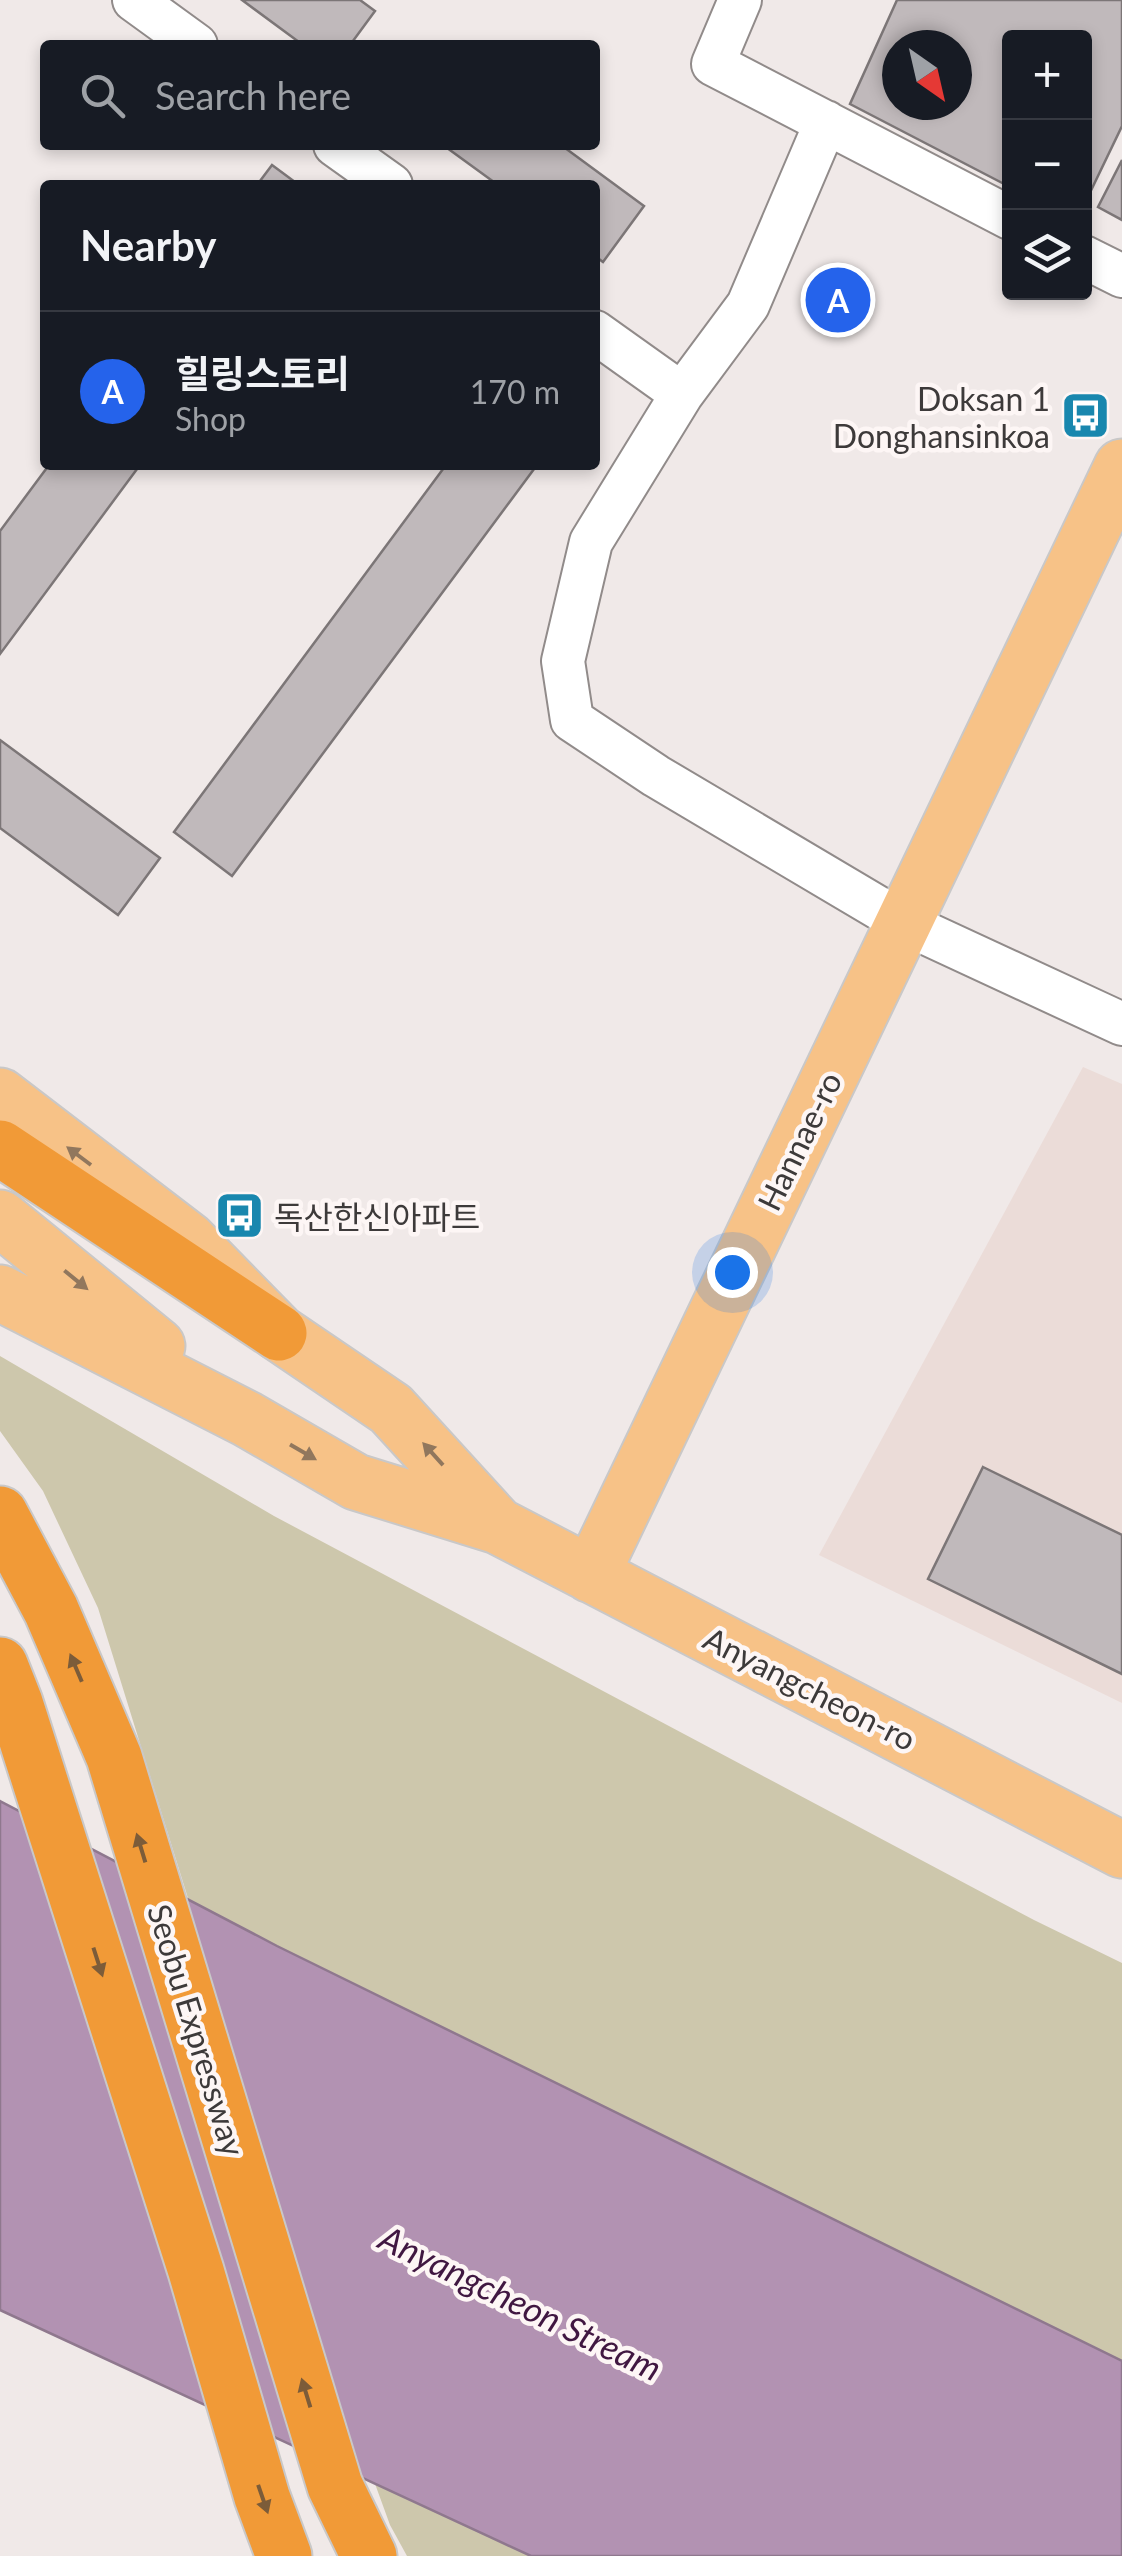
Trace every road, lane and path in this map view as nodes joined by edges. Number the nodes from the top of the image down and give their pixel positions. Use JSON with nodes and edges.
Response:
{"nodes":[{"id":1,"x":134,"y":0,"type":"edge"},
{"id":2,"x":740,"y":0,"type":"edge"},
{"id":3,"x":189,"y":40,"type":"edge"},
{"id":4,"x":826,"y":122,"type":"junction"},
{"id":5,"x":342,"y":150,"type":"edge"},
{"id":6,"x":384,"y":180,"type":"edge"},
{"id":7,"x":1002,"y":214,"type":"edge"},
{"id":8,"x":1092,"y":261,"type":"edge"},
{"id":9,"x":1122,"y":276,"type":"edge"},
{"id":10,"x":600,"y":336,"type":"edge"},
{"id":11,"x":682,"y":394,"type":"junction"},
{"id":12,"x":1122,"y":467,"type":"edge"},
{"id":13,"x":904,"y":924,"type":"junction"},
{"id":14,"x":1122,"y":1024,"type":"edge"},
{"id":15,"x":0,"y":1096,"type":"edge"},
{"id":16,"x":0,"y":1148,"type":"edge"},
{"id":17,"x":0,"y":1218,"type":"edge"},
{"id":18,"x":0,"y":1293,"type":"edge"},
{"id":19,"x":279,"y":1333,"type":"junction"},
{"id":20,"x":247,"y":1419,"type":"junction"},
{"id":21,"x":0,"y":1514,"type":"edge"},
{"id":22,"x":498,"y":1526,"type":"junction"},
{"id":23,"x":591,"y":1575,"type":"junction"},
{"id":24,"x":0,"y":1665,"type":"edge"},
{"id":25,"x":1122,"y":1850,"type":"edge"},
{"id":26,"x":284,"y":2556,"type":"edge"},
{"id":27,"x":368,"y":2556,"type":"edge"}],
"edges":[{"from":1,"to":3,"type":"street"},
{"from":2,"to":4,"type":"street"},
{"from":4,"to":7,"type":"street"},
{"from":4,"to":11,"type":"street"},
{"from":5,"to":6,"type":"street"},
{"from":8,"to":9,"type":"street"},
{"from":10,"to":11,"type":"street"},
{"from":11,"to":13,"type":"street"},
{"from":12,"to":13,"type":"main road","name":"Hannae-ro"},
{"from":13,"to":14,"type":"street"},
{"from":13,"to":23,"type":"main road","name":"Hannae-ro"},
{"from":19,"to":15,"type":"main road","name":"Anyangcheon-ro","one_way":true},
{"from":16,"to":19,"type":"highway"},
{"from":17,"to":20,"type":"main road","one_way":true},
{"from":18,"to":20,"type":"main road","name":"Anyangcheon-ro"},
{"from":22,"to":19,"type":"main road","name":"Anyangcheon-ro","one_way":true},
{"from":20,"to":22,"type":"main road","name":"Anyangcheon-ro","one_way":true},
{"from":27,"to":21,"type":"highway","name":"Seobu Expressway","one_way":true},
{"from":22,"to":23,"type":"main road","name":"Anyangcheon-ro"},
{"from":23,"to":25,"type":"main road","name":"Anyangcheon-ro"},
{"from":24,"to":26,"type":"highway","one_way":true}]}
